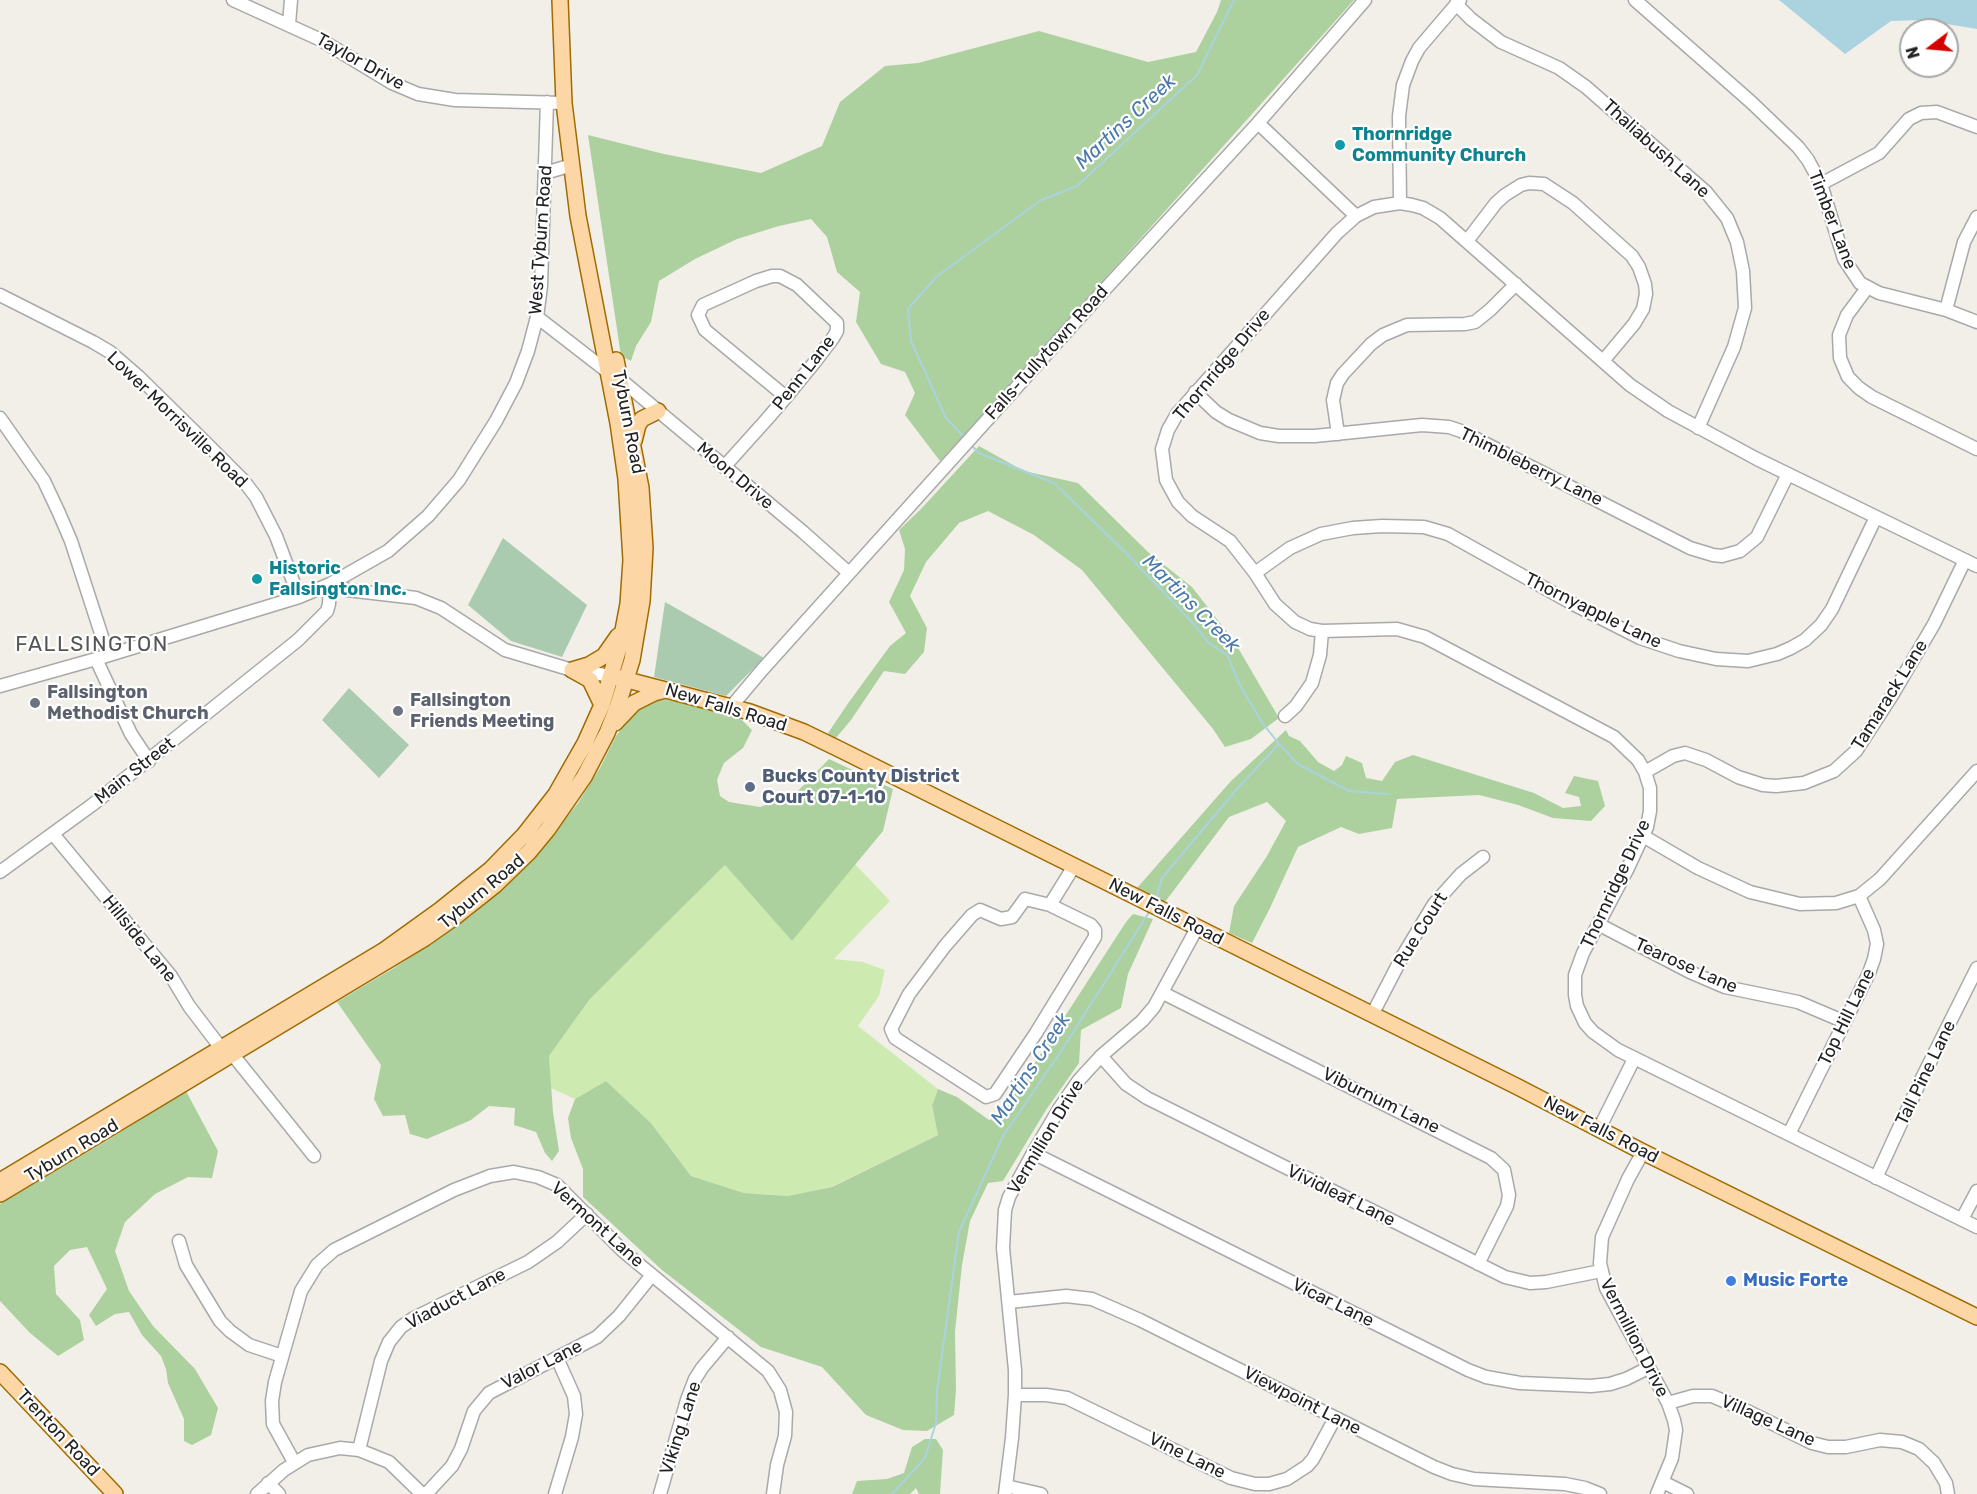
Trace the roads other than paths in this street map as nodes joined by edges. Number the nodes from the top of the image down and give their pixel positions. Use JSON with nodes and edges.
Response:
{"nodes":[{"id":1,"x":233,"y":0,"type":"edge"},
{"id":2,"x":291,"y":0,"type":"edge"},
{"id":3,"x":560,"y":0,"type":"edge"},
{"id":4,"x":1365,"y":0,"type":"edge"},
{"id":5,"x":1635,"y":0,"type":"edge"},
{"id":6,"x":1458,"y":2,"type":"edge"},
{"id":7,"x":289,"y":24,"type":"junction"},
{"id":8,"x":547,"y":102,"type":"junction"},
{"id":9,"x":564,"y":103,"type":"junction"},
{"id":10,"x":1258,"y":123,"type":"junction"},
{"id":11,"x":1977,"y":127,"type":"edge"},
{"id":12,"x":572,"y":165,"type":"junction"},
{"id":13,"x":546,"y":173,"type":"junction"},
{"id":14,"x":1821,"y":184,"type":"junction"},
{"id":15,"x":1400,"y":203,"type":"junction"},
{"id":16,"x":1356,"y":216,"type":"junction"},
{"id":17,"x":1977,"y":217,"type":"edge"},
{"id":18,"x":1467,"y":241,"type":"junction"},
{"id":19,"x":1516,"y":284,"type":"junction"},
{"id":20,"x":1867,"y":288,"type":"junction"},
{"id":21,"x":0,"y":295,"type":"edge"},
{"id":22,"x":1946,"y":310,"type":"junction"},
{"id":23,"x":537,"y":317,"type":"junction"},
{"id":24,"x":1977,"y":322,"type":"edge"},
{"id":25,"x":1603,"y":361,"type":"junction"},
{"id":26,"x":614,"y":376,"type":"junction"},
{"id":27,"x":1195,"y":392,"type":"junction"},
{"id":28,"x":786,"y":397,"type":"junction"},
{"id":29,"x":658,"y":411,"type":"junction"},
{"id":30,"x":0,"y":418,"type":"edge"},
{"id":31,"x":1698,"y":428,"type":"junction"},
{"id":32,"x":1338,"y":434,"type":"junction"},
{"id":33,"x":634,"y":444,"type":"junction"},
{"id":34,"x":1977,"y":449,"type":"edge"},
{"id":35,"x":724,"y":467,"type":"junction"},
{"id":36,"x":1788,"y":474,"type":"junction"},
{"id":37,"x":1876,"y":517,"type":"junction"},
{"id":38,"x":1965,"y":560,"type":"junction"},
{"id":39,"x":1977,"y":566,"type":"edge"},
{"id":40,"x":849,"y":573,"type":"junction"},
{"id":41,"x":1255,"y":573,"type":"junction"},
{"id":42,"x":330,"y":584,"type":"junction"},
{"id":43,"x":299,"y":597,"type":"junction"},
{"id":44,"x":626,"y":615,"type":"junction"},
{"id":45,"x":1322,"y":631,"type":"junction"},
{"id":46,"x":102,"y":657,"type":"junction"},
{"id":47,"x":572,"y":670,"type":"junction"},
{"id":48,"x":619,"y":677,"type":"junction"},
{"id":49,"x":0,"y":686,"type":"edge"},
{"id":50,"x":667,"y":690,"type":"junction"},
{"id":51,"x":602,"y":705,"type":"junction"},
{"id":52,"x":731,"y":707,"type":"junction"},
{"id":53,"x":1285,"y":716,"type":"dead end"},
{"id":54,"x":607,"y":733,"type":"junction"},
{"id":55,"x":148,"y":761,"type":"junction"},
{"id":56,"x":1977,"y":771,"type":"edge"},
{"id":57,"x":1645,"y":772,"type":"junction"},
{"id":58,"x":53,"y":834,"type":"junction"},
{"id":59,"x":1643,"y":836,"type":"junction"},
{"id":60,"x":1484,"y":857,"type":"dead end"},
{"id":61,"x":1074,"y":866,"type":"junction"},
{"id":62,"x":0,"y":872,"type":"edge"},
{"id":63,"x":1859,"y":896,"type":"junction"},
{"id":64,"x":1050,"y":905,"type":"junction"},
{"id":65,"x":1598,"y":924,"type":"junction"},
{"id":66,"x":1197,"y":928,"type":"junction"},
{"id":67,"x":1977,"y":968,"type":"edge"},
{"id":68,"x":1163,"y":993,"type":"junction"},
{"id":69,"x":1372,"y":1015,"type":"junction"},
{"id":70,"x":1845,"y":1022,"type":"junction"},
{"id":71,"x":227,"y":1052,"type":"junction"},
{"id":72,"x":1101,"y":1056,"type":"junction"},
{"id":73,"x":1634,"y":1059,"type":"junction"},
{"id":74,"x":1599,"y":1129,"type":"junction"},
{"id":75,"x":1789,"y":1134,"type":"junction"},
{"id":76,"x":1643,"y":1152,"type":"junction"},
{"id":77,"x":1033,"y":1153,"type":"junction"},
{"id":78,"x":314,"y":1156,"type":"dead end"},
{"id":79,"x":1876,"y":1178,"type":"junction"},
{"id":80,"x":0,"y":1181,"type":"edge"},
{"id":81,"x":1977,"y":1191,"type":"edge"},
{"id":82,"x":0,"y":1194,"type":"edge"},
{"id":83,"x":587,"y":1214,"type":"junction"},
{"id":84,"x":1962,"y":1220,"type":"junction"},
{"id":85,"x":1977,"y":1227,"type":"edge"},
{"id":86,"x":179,"y":1241,"type":"dead end"},
{"id":87,"x":1478,"y":1264,"type":"junction"},
{"id":88,"x":1601,"y":1271,"type":"junction"},
{"id":89,"x":652,"y":1275,"type":"junction"},
{"id":90,"x":1009,"y":1302,"type":"junction"},
{"id":91,"x":1977,"y":1317,"type":"edge"},
{"id":92,"x":728,"y":1337,"type":"junction"},
{"id":93,"x":282,"y":1356,"type":"junction"},
{"id":94,"x":557,"y":1358,"type":"junction"},
{"id":95,"x":1648,"y":1368,"type":"junction"},
{"id":96,"x":0,"y":1372,"type":"edge"},
{"id":97,"x":1015,"y":1395,"type":"junction"},
{"id":98,"x":1668,"y":1403,"type":"junction"},
{"id":99,"x":1335,"y":1418,"type":"junction"},
{"id":100,"x":359,"y":1450,"type":"junction"},
{"id":101,"x":294,"y":1462,"type":"junction"},
{"id":102,"x":1663,"y":1482,"type":"junction"},
{"id":103,"x":268,"y":1483,"type":"junction"},
{"id":104,"x":1006,"y":1490,"type":"edge"},
{"id":105,"x":116,"y":1494,"type":"edge"},
{"id":106,"x":257,"y":1494,"type":"edge"},
{"id":107,"x":279,"y":1494,"type":"edge"},
{"id":108,"x":424,"y":1494,"type":"edge"},
{"id":109,"x":555,"y":1494,"type":"edge"},
{"id":110,"x":660,"y":1494,"type":"edge"},
{"id":111,"x":773,"y":1494,"type":"edge"},
{"id":112,"x":1041,"y":1494,"type":"edge"},
{"id":113,"x":1600,"y":1494,"type":"edge"},
{"id":114,"x":1657,"y":1494,"type":"edge"},
{"id":115,"x":1687,"y":1494,"type":"edge"},
{"id":116,"x":1948,"y":1494,"type":"edge"}],
"edges":[{"from":1,"to":7,"type":"street","name":"Taylor Drive"},
{"from":2,"to":7,"type":"street"},
{"from":3,"to":9,"type":"main road","name":"Tyburn Road"},
{"from":4,"to":10,"type":"street","name":"Falls-Tullytown Road"},
{"from":5,"to":14,"type":"street","name":"Timber Lane"},
{"from":6,"to":15,"type":"street"},
{"from":6,"to":31,"type":"street","name":"Thaliabush Lane"},
{"from":7,"to":8,"type":"street","name":"Taylor Drive"},
{"from":8,"to":9,"type":"street","name":"Taylor Drive"},
{"from":8,"to":13,"type":"street","name":"West Tyburn Road"},
{"from":9,"to":12,"type":"main road","name":"Tyburn Road"},
{"from":10,"to":16,"type":"street"},
{"from":10,"to":40,"type":"street","name":"Falls-Tullytown Road"},
{"from":11,"to":14,"type":"street"},
{"from":12,"to":13,"type":"street"},
{"from":12,"to":26,"type":"main road","name":"Tyburn Road"},
{"from":13,"to":23,"type":"street","name":"West Tyburn Road"},
{"from":14,"to":20,"type":"street","name":"Timber Lane"},
{"from":15,"to":16,"type":"street","name":"Thornridge Drive"},
{"from":15,"to":18,"type":"street","name":"Thornridge Drive"},
{"from":16,"to":27,"type":"street","name":"Thornridge Drive"},
{"from":17,"to":22,"type":"street"},
{"from":18,"to":19,"type":"street","name":"Thornridge Drive"},
{"from":18,"to":25,"type":"street"},
{"from":19,"to":25,"type":"street","name":"Thornridge Drive"},
{"from":19,"to":32,"type":"street"},
{"from":20,"to":22,"type":"street","name":"Timber Lane"},
{"from":20,"to":34,"type":"street"},
{"from":21,"to":43,"type":"street","name":"Lower Morrisville Road"},
{"from":22,"to":24,"type":"street","name":"Timber Lane"},
{"from":23,"to":26,"type":"street","name":"Moon Drive"},
{"from":23,"to":42,"type":"street","name":"West Tyburn Road"},
{"from":25,"to":31,"type":"street","name":"Thornridge Drive"},
{"from":26,"to":29,"type":"street","name":"Moon Drive"},
{"from":26,"to":33,"type":"main road","name":"Tyburn Road"},
{"from":26,"to":44,"type":"main road","name":"Tyburn Road"},
{"from":27,"to":32,"type":"street","name":"Thimbleberry Lane"},
{"from":27,"to":41,"type":"street","name":"Thornridge Drive"},
{"from":28,"to":28,"type":"street","name":"Penn Lane"},
{"from":28,"to":35,"type":"street","name":"Penn Lane"},
{"from":29,"to":33,"type":"main road"},
{"from":29,"to":35,"type":"street","name":"Moon Drive"},
{"from":30,"to":46,"type":"street"},
{"from":31,"to":36,"type":"street","name":"Thornridge Drive"},
{"from":32,"to":36,"type":"street","name":"Thimbleberry Lane"},
{"from":33,"to":48,"type":"main road","name":"Tyburn Road"},
{"from":35,"to":40,"type":"street","name":"Moon Drive"},
{"from":36,"to":37,"type":"street","name":"Thornridge Drive"},
{"from":37,"to":38,"type":"street","name":"Thornridge Drive"},
{"from":37,"to":41,"type":"street","name":"Thornyapple Lane"},
{"from":38,"to":39,"type":"street","name":"Thornridge Drive"},
{"from":38,"to":57,"type":"street","name":"Tamarack Lane"},
{"from":40,"to":52,"type":"street","name":"Falls-Tullytown Road"},
{"from":41,"to":45,"type":"street","name":"Thornridge Drive"},
{"from":42,"to":43,"type":"street","name":"West Tyburn Road"},
{"from":42,"to":47,"type":"street","name":"New Falls Road"},
{"from":42,"to":55,"type":"street","name":"Main Street"},
{"from":43,"to":46,"type":"street","name":"West Tyburn Road"},
{"from":44,"to":47,"type":"main road"},
{"from":44,"to":48,"type":"main road","name":"Tyburn Road"},
{"from":45,"to":53,"type":"street"},
{"from":45,"to":57,"type":"street","name":"Thornridge Drive"},
{"from":46,"to":49,"type":"street","name":"West Tyburn Road"},
{"from":46,"to":55,"type":"street"},
{"from":47,"to":48,"type":"street","name":"New Falls Road"},
{"from":47,"to":51,"type":"main road"},
{"from":48,"to":50,"type":"main road","name":"New Falls Road"},
{"from":48,"to":51,"type":"main road","name":"Tyburn Road"},
{"from":48,"to":54,"type":"main road","name":"Tyburn Road"},
{"from":50,"to":52,"type":"main road","name":"New Falls Road"},
{"from":50,"to":54,"type":"main road"},
{"from":51,"to":71,"type":"main road","name":"Tyburn Road"},
{"from":52,"to":61,"type":"main road","name":"New Falls Road"},
{"from":54,"to":71,"type":"main road","name":"Tyburn Road"},
{"from":55,"to":58,"type":"street","name":"Main Street"},
{"from":56,"to":63,"type":"street"},
{"from":57,"to":59,"type":"street","name":"Thornridge Drive"},
{"from":58,"to":62,"type":"street","name":"Main Street"},
{"from":58,"to":71,"type":"street","name":"Hillside Lane"},
{"from":59,"to":63,"type":"street"},
{"from":59,"to":65,"type":"street","name":"Thornridge Drive"},
{"from":60,"to":69,"type":"street","name":"Rue Court"},
{"from":61,"to":64,"type":"street"},
{"from":61,"to":66,"type":"main road","name":"New Falls Road"},
{"from":63,"to":70,"type":"street","name":"Top Hill Lane"},
{"from":64,"to":64,"type":"street"},
{"from":65,"to":70,"type":"street","name":"Tearose Lane"},
{"from":65,"to":73,"type":"street","name":"Thornridge Drive"},
{"from":66,"to":68,"type":"street","name":"Vermillion Drive"},
{"from":66,"to":69,"type":"main road","name":"New Falls Road"},
{"from":67,"to":79,"type":"street","name":"Tall Pine Lane"},
{"from":68,"to":72,"type":"street","name":"Vermillion Drive"},
{"from":68,"to":87,"type":"street","name":"Viburnum Lane"},
{"from":69,"to":74,"type":"main road","name":"New Falls Road"},
{"from":70,"to":75,"type":"street","name":"Top Hill Lane"},
{"from":71,"to":78,"type":"street","name":"Hillside Lane"},
{"from":71,"to":80,"type":"main road","name":"Tyburn Road"},
{"from":71,"to":82,"type":"main road","name":"Tyburn Road"},
{"from":72,"to":77,"type":"street","name":"Vermillion Drive"},
{"from":72,"to":87,"type":"street","name":"Vividleaf Lane"},
{"from":73,"to":74,"type":"street"},
{"from":73,"to":75,"type":"street","name":"Thornridge Drive"},
{"from":74,"to":76,"type":"main road","name":"New Falls Road"},
{"from":75,"to":79,"type":"street","name":"Thornridge Drive"},
{"from":76,"to":88,"type":"street","name":"Vermillion Drive"},
{"from":76,"to":91,"type":"main road","name":"New Falls Road"},
{"from":77,"to":90,"type":"street","name":"Vermillion Drive"},
{"from":77,"to":95,"type":"street","name":"Vicar Lane"},
{"from":79,"to":84,"type":"street","name":"Thornridge Drive"},
{"from":81,"to":84,"type":"street"},
{"from":83,"to":89,"type":"street","name":"Vermont Lane"},
{"from":83,"to":93,"type":"street","name":"Vermont Lane"},
{"from":83,"to":100,"type":"street","name":"Viaduct Lane"},
{"from":84,"to":85,"type":"street","name":"Thornridge Drive"},
{"from":86,"to":93,"type":"street"},
{"from":87,"to":88,"type":"street","name":"Vividleaf Lane"},
{"from":88,"to":95,"type":"street","name":"Vermillion Drive"},
{"from":89,"to":92,"type":"street","name":"Vermont Lane"},
{"from":89,"to":94,"type":"street","name":"Valor Lane"},
{"from":90,"to":97,"type":"street","name":"Vermillion Drive"},
{"from":90,"to":99,"type":"street","name":"Viewpoint Lane"},
{"from":92,"to":110,"type":"street","name":"Viking Lane"},
{"from":92,"to":111,"type":"street","name":"Vermont Lane"},
{"from":93,"to":101,"type":"street","name":"Vermont Lane"},
{"from":94,"to":108,"type":"street","name":"Valor Lane"},
{"from":94,"to":109,"type":"street"},
{"from":95,"to":98,"type":"street","name":"Vermillion Drive"},
{"from":96,"to":105,"type":"main road","name":"Trenton Road"},
{"from":97,"to":99,"type":"street","name":"Vine Lane"},
{"from":97,"to":104,"type":"street","name":"Vermillion Drive"},
{"from":98,"to":102,"type":"street","name":"Vermillion Drive"},
{"from":98,"to":116,"type":"street","name":"Village Lane"},
{"from":99,"to":113,"type":"street","name":"Viewpoint Lane"},
{"from":100,"to":101,"type":"street"},
{"from":100,"to":108,"type":"street"},
{"from":101,"to":103,"type":"street"},
{"from":102,"to":114,"type":"street","name":"Vermillion Drive"},
{"from":102,"to":115,"type":"street"},
{"from":103,"to":106,"type":"street"},
{"from":103,"to":107,"type":"street"},
{"from":104,"to":112,"type":"street"}]}
